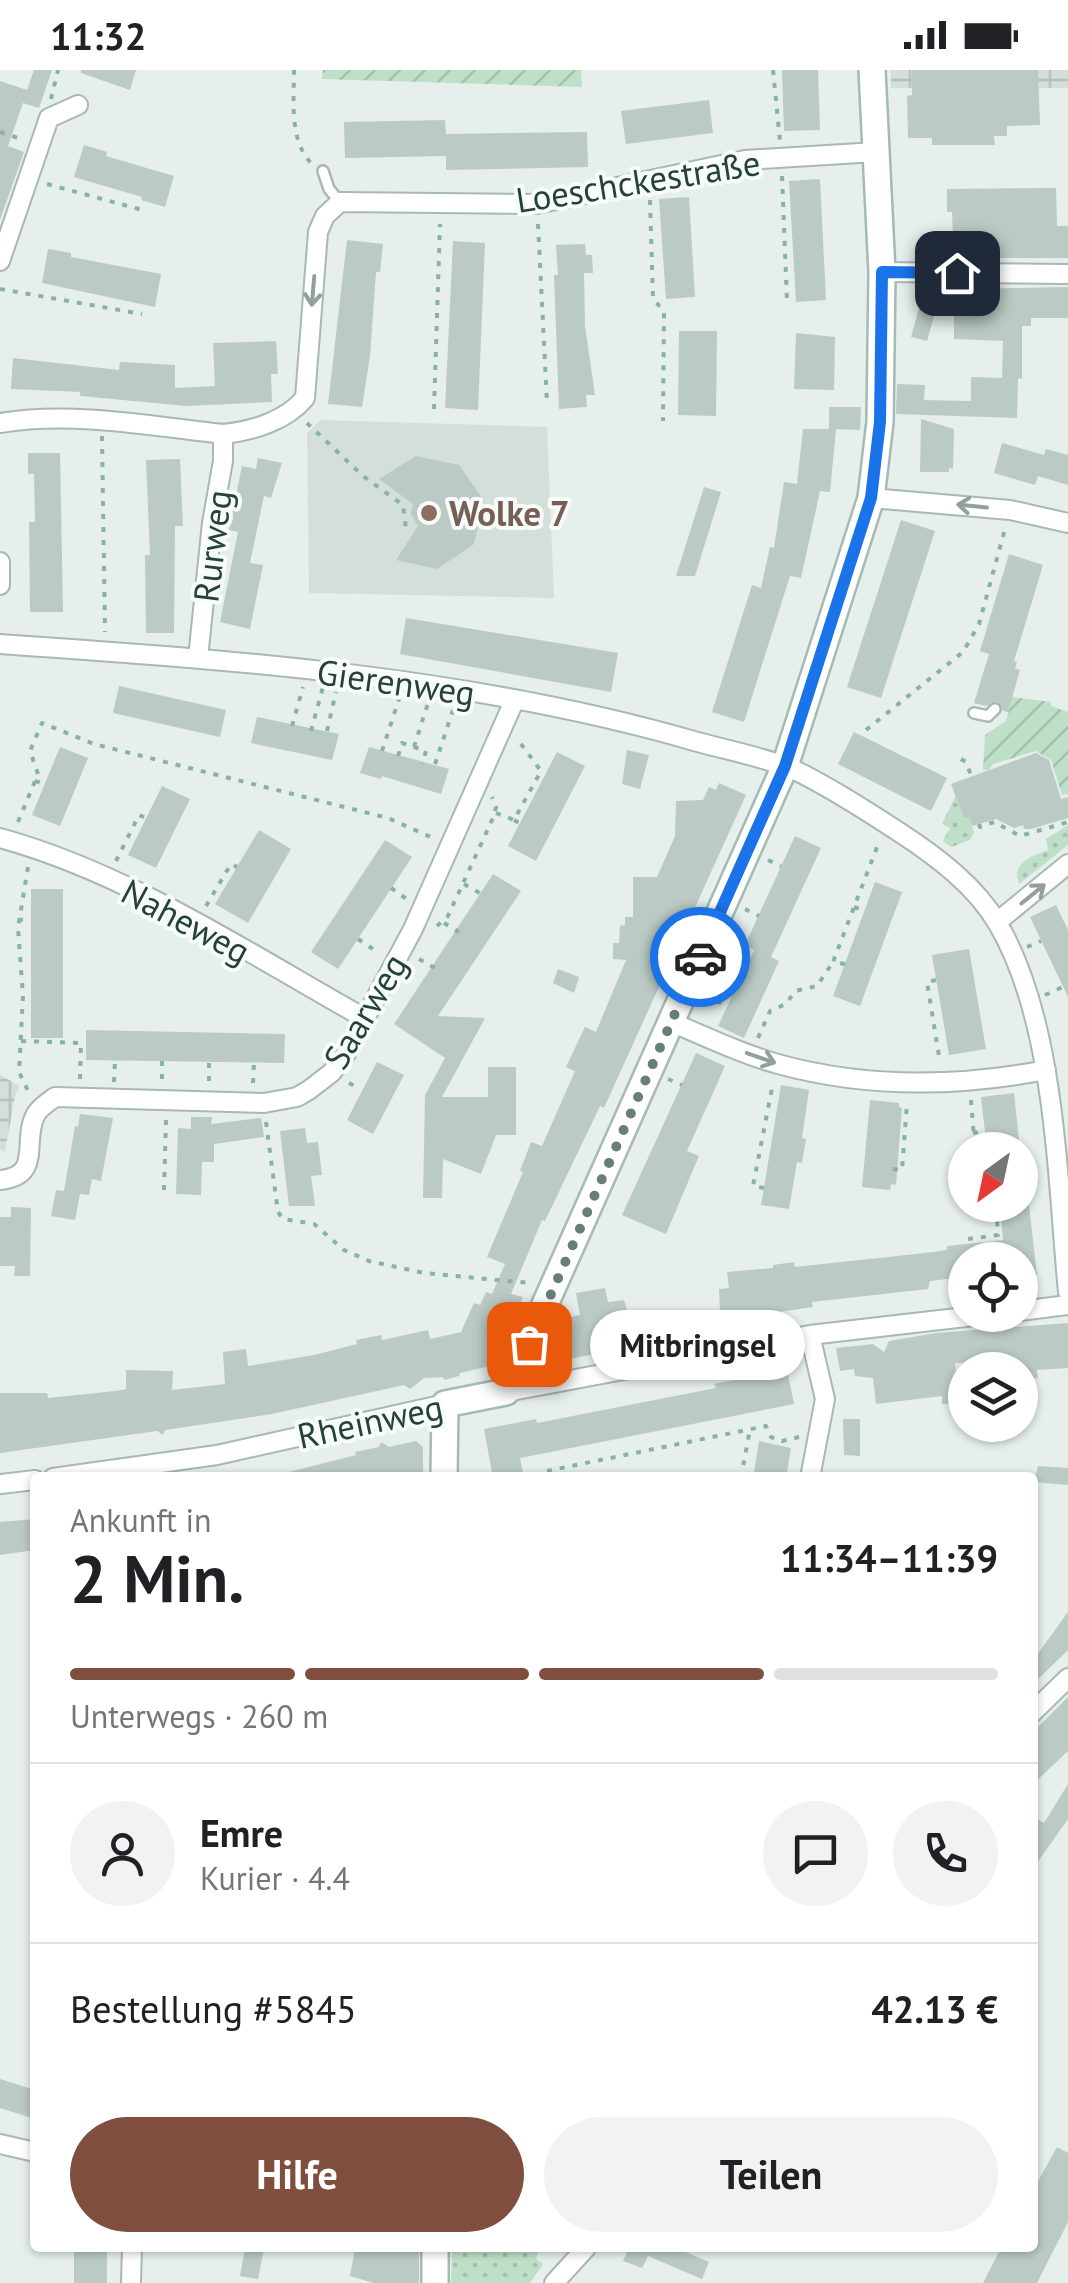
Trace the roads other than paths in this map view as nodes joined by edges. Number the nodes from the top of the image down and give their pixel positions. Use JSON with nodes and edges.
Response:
{"nodes":[{"id":1,"x":872,"y":70,"type":"edge"},
{"id":2,"x":78,"y":105,"type":"dead end"},
{"id":3,"x":876,"y":152,"type":"junction"},
{"id":4,"x":323,"y":172,"type":"road end"},
{"id":5,"x":340,"y":202,"type":"junction"},
{"id":6,"x":0,"y":261,"type":"edge"},
{"id":7,"x":882,"y":272,"type":"junction"},
{"id":8,"x":1068,"y":274,"type":"edge"},
{"id":9,"x":0,"y":423,"type":"edge"},
{"id":10,"x":223,"y":434,"type":"junction"},
{"id":11,"x":871,"y":498,"type":"junction"},
{"id":12,"x":1068,"y":522,"type":"edge"},
{"id":13,"x":0,"y":562,"type":"edge"},
{"id":14,"x":0,"y":585,"type":"edge"},
{"id":15,"x":0,"y":644,"type":"edge"},
{"id":16,"x":198,"y":658,"type":"junction"},
{"id":17,"x":515,"y":700,"type":"junction"},
{"id":18,"x":995,"y":709,"type":"dead end"},
{"id":19,"x":974,"y":713,"type":"dead end"},
{"id":20,"x":785,"y":766,"type":"junction"},
{"id":21,"x":5,"y":840,"type":"edge"},
{"id":22,"x":1068,"y":864,"type":"edge"},
{"id":23,"x":997,"y":922,"type":"junction"},
{"id":24,"x":366,"y":1019,"type":"junction"},
{"id":25,"x":671,"y":1022,"type":"junction"},
{"id":26,"x":1046,"y":1070,"type":"junction"},
{"id":27,"x":0,"y":1180,"type":"edge"},
{"id":28,"x":1068,"y":1292,"type":"edge"},
{"id":29,"x":1068,"y":1306,"type":"edge"},
{"id":30,"x":1038,"y":1309,"type":"edge"},
{"id":31,"x":948,"y":1319,"type":"edge"},
{"id":32,"x":810,"y":1334,"type":"junction"},
{"id":33,"x":506,"y":1392,"type":"junction"},
{"id":34,"x":445,"y":1404,"type":"junction"},
{"id":35,"x":143,"y":1472,"type":"edge"},
{"id":36,"x":444,"y":1472,"type":"edge"},
{"id":37,"x":811,"y":1472,"type":"edge"},
{"id":38,"x":30,"y":1481,"type":"edge"},
{"id":39,"x":0,"y":1484,"type":"edge"},
{"id":40,"x":1068,"y":1678,"type":"edge"},
{"id":41,"x":1038,"y":1707,"type":"edge"},
{"id":42,"x":0,"y":2144,"type":"edge"},
{"id":43,"x":30,"y":2151,"type":"edge"},
{"id":44,"x":132,"y":2252,"type":"edge"},
{"id":45,"x":435,"y":2252,"type":"edge"},
{"id":46,"x":582,"y":2252,"type":"edge"},
{"id":47,"x":131,"y":2283,"type":"edge"},
{"id":48,"x":436,"y":2283,"type":"edge"},
{"id":49,"x":554,"y":2283,"type":"edge"}],
"edges":[{"from":1,"to":3,"type":"street"},
{"from":2,"to":6,"type":"street"},
{"from":3,"to":5,"type":"street","name":"Loeschckestraße"},
{"from":3,"to":7,"type":"street"},
{"from":4,"to":5,"type":"lane"},
{"from":5,"to":10,"type":"street","one_way":true},
{"from":7,"to":8,"type":"street"},
{"from":7,"to":11,"type":"street"},
{"from":9,"to":10,"type":"street"},
{"from":10,"to":16,"type":"street","name":"Rurweg"},
{"from":12,"to":11,"type":"street","one_way":true},
{"from":11,"to":20,"type":"street"},
{"from":13,"to":14,"type":"street"},
{"from":15,"to":16,"type":"street","name":"Gierenweg"},
{"from":16,"to":17,"type":"street","name":"Gierenweg"},
{"from":17,"to":20,"type":"street","name":"Gierenweg"},
{"from":17,"to":24,"type":"street","name":"Saarweg"},
{"from":18,"to":19,"type":"lane"},
{"from":20,"to":23,"type":"street","name":"Gierenweg"},
{"from":20,"to":25,"type":"street"},
{"from":21,"to":24,"type":"street","name":"Naheweg"},
{"from":23,"to":22,"type":"street","one_way":true},
{"from":23,"to":26,"type":"street","name":"Gierenweg"},
{"from":24,"to":27,"type":"street","name":"Saarweg"},
{"from":25,"to":26,"type":"street","one_way":true},
{"from":25,"to":33,"type":"street"},
{"from":26,"to":28,"type":"street","name":"Gierenweg"},
{"from":29,"to":30,"type":"street"},
{"from":31,"to":32,"type":"street","name":"Rheinweg"},
{"from":32,"to":33,"type":"street","name":"Rheinweg"},
{"from":32,"to":37,"type":"street"},
{"from":33,"to":34,"type":"street","name":"Rheinweg"},
{"from":34,"to":35,"type":"street","name":"Rheinweg"},
{"from":34,"to":36,"type":"street"},
{"from":38,"to":39,"type":"street"},
{"from":40,"to":41,"type":"street"},
{"from":42,"to":43,"type":"street"},
{"from":44,"to":47,"type":"street"},
{"from":45,"to":48,"type":"street"},
{"from":46,"to":49,"type":"street"}]}
